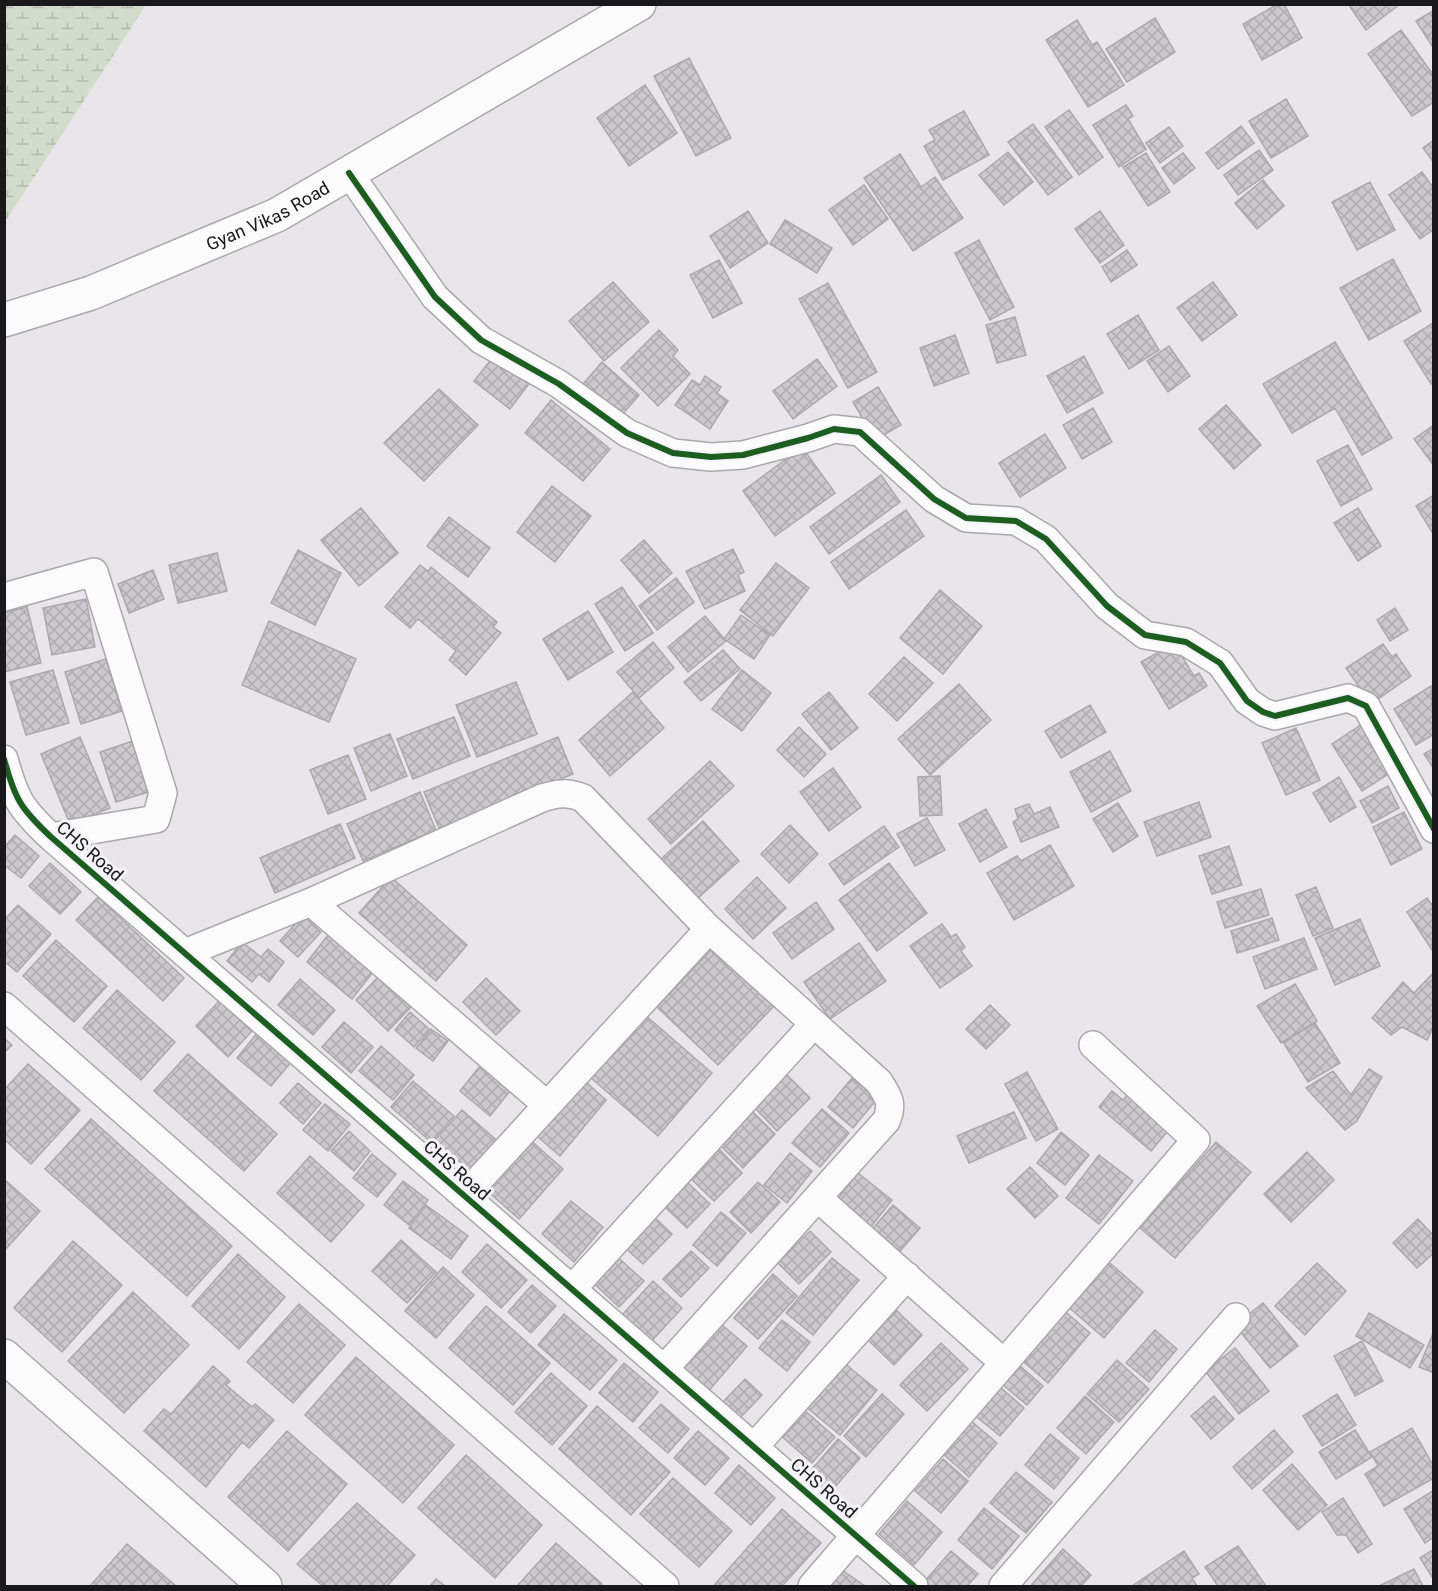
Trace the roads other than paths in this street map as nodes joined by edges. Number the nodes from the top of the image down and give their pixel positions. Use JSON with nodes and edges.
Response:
{"nodes":[{"id":1,"x":639,"y":4,"type":"edge"},
{"id":2,"x":349,"y":173,"type":"junction"},
{"id":3,"x":4,"y":320,"type":"edge"},
{"id":4,"x":4,"y":597,"type":"edge"},
{"id":5,"x":4,"y":759,"type":"edge"},
{"id":6,"x":1434,"y":829,"type":"edge"},
{"id":7,"x":51,"y":837,"type":"junction"},
{"id":8,"x":311,"y":902,"type":"junction"},
{"id":9,"x":709,"y":928,"type":"junction"},
{"id":10,"x":185,"y":952,"type":"junction"},
{"id":11,"x":4,"y":1006,"type":"edge"},
{"id":12,"x":813,"y":1025,"type":"junction"},
{"id":13,"x":1093,"y":1045,"type":"dead end"},
{"id":14,"x":548,"y":1105,"type":"junction"},
{"id":15,"x":464,"y":1196,"type":"junction"},
{"id":16,"x":818,"y":1198,"type":"junction"},
{"id":17,"x":907,"y":1276,"type":"junction"},
{"id":18,"x":572,"y":1289,"type":"junction"},
{"id":19,"x":1236,"y":1317,"type":"dead end"},
{"id":20,"x":4,"y":1356,"type":"edge"},
{"id":21,"x":1004,"y":1363,"type":"junction"},
{"id":22,"x":664,"y":1369,"type":"junction"},
{"id":23,"x":754,"y":1447,"type":"junction"},
{"id":24,"x":856,"y":1536,"type":"junction"},
{"id":25,"x":265,"y":1587,"type":"edge"},
{"id":26,"x":666,"y":1587,"type":"edge"},
{"id":27,"x":812,"y":1587,"type":"edge"},
{"id":28,"x":914,"y":1587,"type":"edge"},
{"id":29,"x":1003,"y":1587,"type":"edge"}],
"edges":[{"from":1,"to":2,"type":"street","name":"Gyan Vikas Road"},
{"from":2,"to":3,"type":"street","name":"Gyan Vikas Road"},
{"from":2,"to":6,"type":"street"},
{"from":4,"to":7,"type":"street"},
{"from":5,"to":7,"type":"street","name":"CHS Road"},
{"from":7,"to":10,"type":"street","name":"CHS Road"},
{"from":8,"to":9,"type":"street"},
{"from":8,"to":10,"type":"street"},
{"from":8,"to":14,"type":"street"},
{"from":9,"to":12,"type":"street"},
{"from":9,"to":14,"type":"street"},
{"from":10,"to":15,"type":"street","name":"CHS Road"},
{"from":11,"to":26,"type":"street"},
{"from":12,"to":16,"type":"street"},
{"from":12,"to":18,"type":"street"},
{"from":13,"to":21,"type":"street"},
{"from":14,"to":15,"type":"street"},
{"from":15,"to":18,"type":"street","name":"CHS Road"},
{"from":16,"to":17,"type":"street"},
{"from":16,"to":22,"type":"street"},
{"from":17,"to":21,"type":"street"},
{"from":17,"to":23,"type":"street"},
{"from":18,"to":22,"type":"street","name":"CHS Road"},
{"from":19,"to":29,"type":"street"},
{"from":20,"to":25,"type":"street"},
{"from":21,"to":24,"type":"street"},
{"from":22,"to":23,"type":"street","name":"CHS Road"},
{"from":23,"to":24,"type":"street","name":"CHS Road"},
{"from":24,"to":27,"type":"street"},
{"from":24,"to":28,"type":"street","name":"CHS Road"}]}
